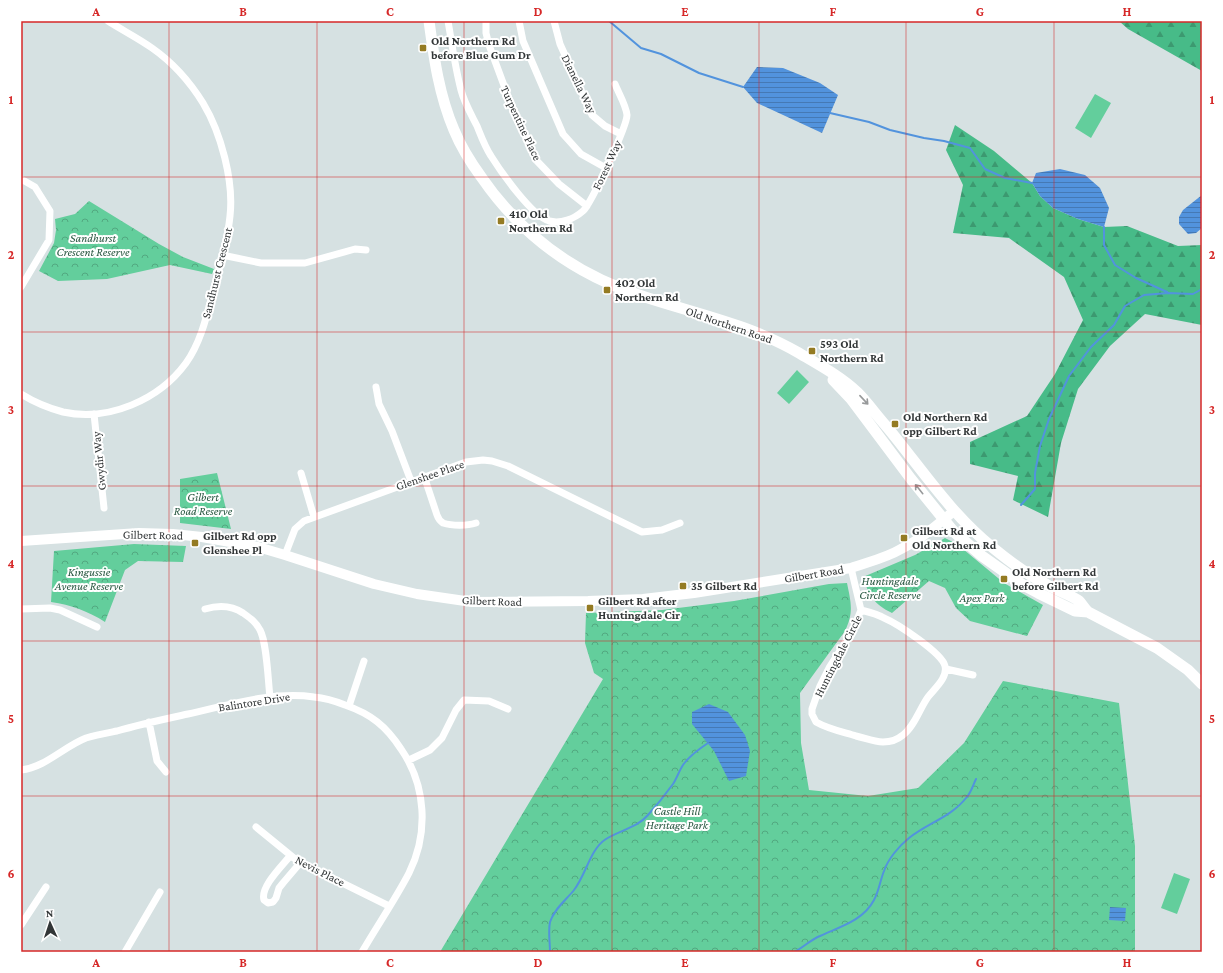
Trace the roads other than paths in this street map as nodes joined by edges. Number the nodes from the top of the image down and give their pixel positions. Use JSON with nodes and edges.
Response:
{"nodes":[{"id":1,"x":108,"y":21,"type":"edge"},
{"id":2,"x":429,"y":21,"type":"edge"},
{"id":3,"x":448,"y":21,"type":"edge"},
{"id":4,"x":486,"y":21,"type":"edge"},
{"id":5,"x":519,"y":21,"type":"edge"},
{"id":6,"x":554,"y":21,"type":"edge"},
{"id":7,"x":615,"y":84,"type":"dead end"},
{"id":8,"x":621,"y":134,"type":"junction"},
{"id":9,"x":606,"y":168,"type":"junction"},
{"id":10,"x":21,"y":179,"type":"edge"},
{"id":11,"x":587,"y":206,"type":"junction"},
{"id":12,"x":366,"y":250,"type":"dead end"},
{"id":13,"x":222,"y":255,"type":"junction"},
{"id":14,"x":21,"y":287,"type":"edge"},
{"id":15,"x":822,"y":367,"type":"junction"},
{"id":16,"x":376,"y":387,"type":"dead end"},
{"id":17,"x":21,"y":394,"type":"edge"},
{"id":18,"x":94,"y":414,"type":"junction"},
{"id":19,"x":301,"y":473,"type":"dead end"},
{"id":20,"x":424,"y":476,"type":"junction"},
{"id":21,"x":411,"y":481,"type":"junction"},
{"id":22,"x":104,"y":508,"type":"dead end"},
{"id":23,"x":954,"y":511,"type":"junction"},
{"id":24,"x":314,"y":517,"type":"junction"},
{"id":25,"x":944,"y":520,"type":"junction"},
{"id":26,"x":476,"y":523,"type":"dead end"},
{"id":27,"x":680,"y":523,"type":"dead end"},
{"id":28,"x":21,"y":542,"type":"edge"},
{"id":29,"x":286,"y":555,"type":"junction"},
{"id":30,"x":851,"y":568,"type":"junction"},
{"id":31,"x":205,"y":609,"type":"dead end"},
{"id":32,"x":21,"y":610,"type":"edge"},
{"id":33,"x":861,"y":610,"type":"junction"},
{"id":34,"x":1088,"y":612,"type":"junction"},
{"id":35,"x":97,"y":627,"type":"dead end"},
{"id":36,"x":364,"y":661,"type":"dead end"},
{"id":37,"x":946,"y":669,"type":"junction"},
{"id":38,"x":973,"y":675,"type":"dead end"},
{"id":39,"x":1202,"y":684,"type":"edge"},
{"id":40,"x":270,"y":697,"type":"junction"},
{"id":41,"x":349,"y":706,"type":"junction"},
{"id":42,"x":508,"y":710,"type":"dead end"},
{"id":43,"x":149,"y":722,"type":"junction"},
{"id":44,"x":409,"y":760,"type":"junction"},
{"id":45,"x":21,"y":770,"type":"edge"},
{"id":46,"x":166,"y":772,"type":"dead end"},
{"id":47,"x":256,"y":827,"type":"dead end"},
{"id":48,"x":290,"y":856,"type":"junction"},
{"id":49,"x":300,"y":863,"type":"junction"},
{"id":50,"x":46,"y":887,"type":"dead end"},
{"id":51,"x":160,"y":892,"type":"dead end"},
{"id":52,"x":389,"y":906,"type":"junction"},
{"id":53,"x":21,"y":925,"type":"edge"},
{"id":54,"x":125,"y":952,"type":"edge"},
{"id":55,"x":362,"y":952,"type":"edge"}],
"edges":[{"from":1,"to":13,"type":"street","name":"Sandhurst Crescent"},
{"from":2,"to":15,"type":"main road","name":"Old Northern Road"},
{"from":3,"to":11,"type":"street","name":"Forest Way"},
{"from":4,"to":11,"type":"street","name":"Turpentine Place"},
{"from":5,"to":9,"type":"street"},
{"from":6,"to":8,"type":"street","name":"Dianella Way"},
{"from":7,"to":8,"type":"street","name":"Forest Way"},
{"from":8,"to":9,"type":"street","name":"Forest Way"},
{"from":9,"to":11,"type":"street","name":"Forest Way"},
{"from":10,"to":14,"type":"street"},
{"from":12,"to":13,"type":"street"},
{"from":13,"to":18,"type":"street","name":"Sandhurst Crescent"},
{"from":15,"to":23,"type":"main road","name":"Old Northern Road","one_way":true},
{"from":25,"to":15,"type":"main road","name":"Old Northern Road","one_way":true},
{"from":16,"to":21,"type":"street"},
{"from":17,"to":18,"type":"street","name":"Sandhurst Crescent"},
{"from":18,"to":22,"type":"street","name":"Gwydir Way"},
{"from":19,"to":24,"type":"street"},
{"from":20,"to":21,"type":"street","name":"Glenshee Place"},
{"from":20,"to":26,"type":"street"},
{"from":20,"to":27,"type":"street","name":"Glenshee Place"},
{"from":21,"to":24,"type":"street","name":"Glenshee Place"},
{"from":23,"to":25,"type":"main road","name":"Gilbert Road"},
{"from":23,"to":34,"type":"main road","name":"Old Northern Road"},
{"from":24,"to":29,"type":"street","name":"Glenshee Place"},
{"from":25,"to":30,"type":"main road","name":"Gilbert Road"},
{"from":25,"to":34,"type":"main road","name":"Old Northern Road"},
{"from":28,"to":29,"type":"main road","name":"Gilbert Road"},
{"from":29,"to":30,"type":"main road","name":"Gilbert Road"},
{"from":30,"to":33,"type":"street","name":"Huntingdale Circle"},
{"from":31,"to":40,"type":"street"},
{"from":32,"to":35,"type":"street"},
{"from":33,"to":37,"type":"street","name":"Huntingdale Circle"},
{"from":33,"to":37,"type":"street","name":"Huntingdale Circle"},
{"from":34,"to":39,"type":"main road","name":"Old Northern Road"},
{"from":36,"to":41,"type":"street"},
{"from":37,"to":38,"type":"street"},
{"from":40,"to":41,"type":"street","name":"Balintore Drive"},
{"from":40,"to":43,"type":"street","name":"Balintore Drive"},
{"from":41,"to":44,"type":"street","name":"Balintore Drive"},
{"from":42,"to":44,"type":"street"},
{"from":43,"to":45,"type":"street","name":"Balintore Drive"},
{"from":43,"to":46,"type":"street"},
{"from":44,"to":52,"type":"street","name":"Balintore Drive"},
{"from":47,"to":48,"type":"street","name":"Nevis Place"},
{"from":48,"to":49,"type":"street","name":"Nevis Place"},
{"from":48,"to":49,"type":"street"},
{"from":49,"to":52,"type":"street","name":"Nevis Place"},
{"from":50,"to":53,"type":"street"},
{"from":51,"to":54,"type":"street"},
{"from":52,"to":55,"type":"street","name":"Balintore Drive"}]}
